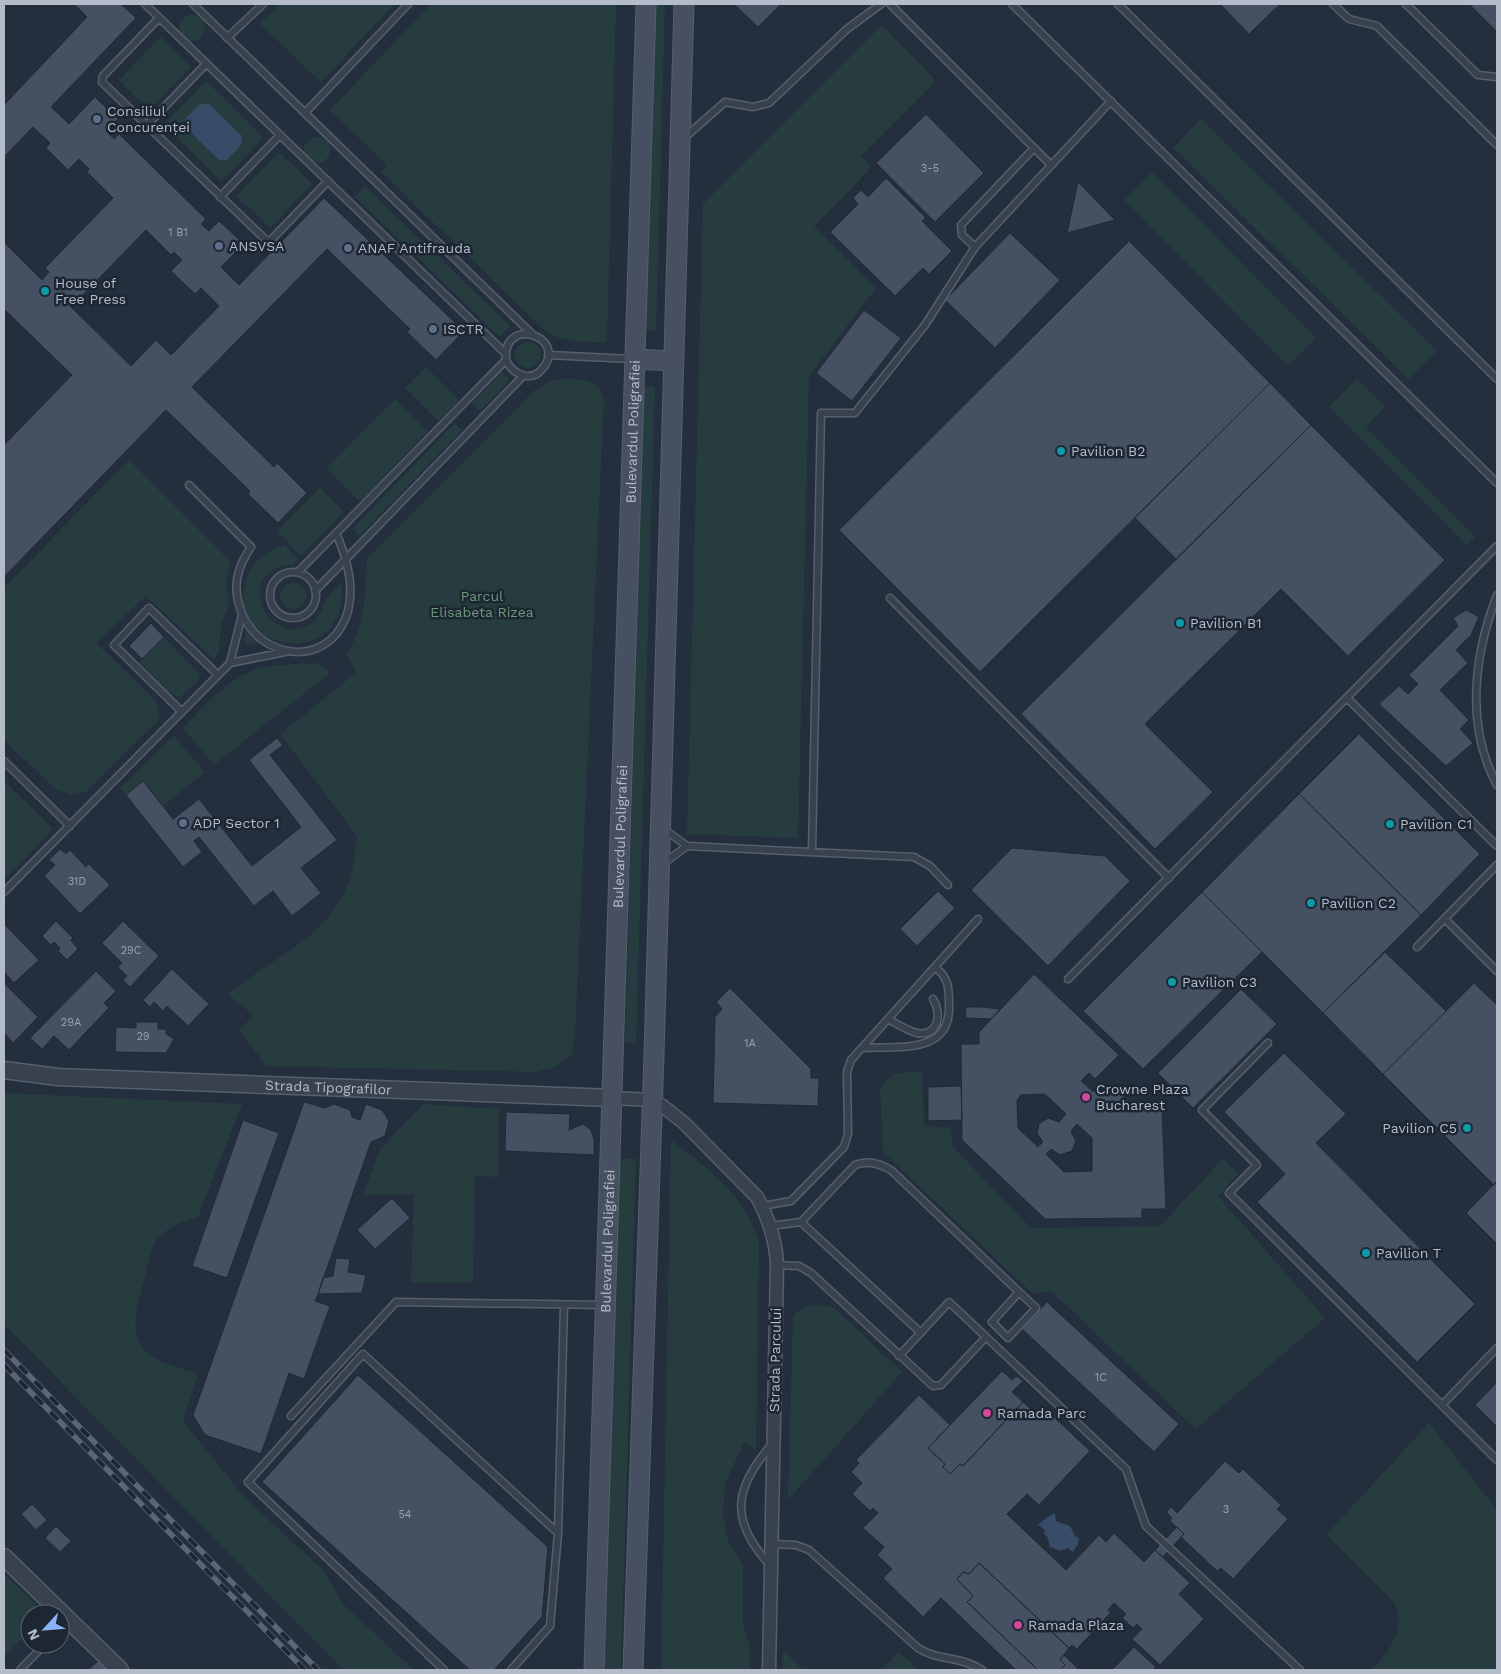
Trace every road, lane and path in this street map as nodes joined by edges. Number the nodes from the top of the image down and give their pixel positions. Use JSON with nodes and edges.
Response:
{"nodes":[{"id":1,"x":145,"y":4,"type":"edge"},
{"id":2,"x":193,"y":4,"type":"edge"},
{"id":3,"x":263,"y":4,"type":"edge"},
{"id":4,"x":408,"y":4,"type":"edge"},
{"id":5,"x":646,"y":4,"type":"edge"},
{"id":6,"x":684,"y":4,"type":"edge"},
{"id":7,"x":881,"y":4,"type":"edge"},
{"id":8,"x":890,"y":4,"type":"edge"},
{"id":9,"x":1012,"y":4,"type":"edge"},
{"id":10,"x":1118,"y":4,"type":"edge"},
{"id":11,"x":1333,"y":4,"type":"edge"},
{"id":12,"x":1406,"y":4,"type":"edge"},
{"id":13,"x":159,"y":18,"type":"junction"},
{"id":14,"x":228,"y":38,"type":"junction"},
{"id":15,"x":206,"y":64,"type":"junction"},
{"id":16,"x":1497,"y":77,"type":"edge"},
{"id":17,"x":1111,"y":101,"type":"junction"},
{"id":18,"x":305,"y":113,"type":"junction"},
{"id":19,"x":146,"y":126,"type":"junction"},
{"id":20,"x":280,"y":135,"type":"junction"},
{"id":21,"x":680,"y":142,"type":"junction"},
{"id":22,"x":1497,"y":145,"type":"edge"},
{"id":23,"x":1034,"y":148,"type":"junction"},
{"id":24,"x":1051,"y":165,"type":"junction"},
{"id":25,"x":328,"y":181,"type":"junction"},
{"id":26,"x":220,"y":197,"type":"junction"},
{"id":27,"x":975,"y":248,"type":"junction"},
{"id":28,"x":532,"y":334,"type":"junction"},
{"id":29,"x":548,"y":355,"type":"junction"},
{"id":30,"x":506,"y":357,"type":"junction"},
{"id":31,"x":634,"y":359,"type":"junction"},
{"id":32,"x":673,"y":360,"type":"junction"},
{"id":33,"x":522,"y":376,"type":"junction"},
{"id":34,"x":1497,"y":378,"type":"edge"},
{"id":35,"x":1497,"y":483,"type":"edge"},
{"id":36,"x":189,"y":485,"type":"dead end"},
{"id":37,"x":337,"y":535,"type":"junction"},
{"id":38,"x":1497,"y":546,"type":"edge"},
{"id":39,"x":346,"y":558,"type":"junction"},
{"id":40,"x":298,"y":572,"type":"junction"},
{"id":41,"x":315,"y":591,"type":"junction"},
{"id":42,"x":1497,"y":595,"type":"edge"},
{"id":43,"x":890,"y":598,"type":"dead end"},
{"id":44,"x":242,"y":615,"type":"junction"},
{"id":45,"x":287,"y":651,"type":"junction"},
{"id":46,"x":230,"y":663,"type":"junction"},
{"id":47,"x":218,"y":675,"type":"junction"},
{"id":48,"x":1347,"y":698,"type":"junction"},
{"id":49,"x":182,"y":712,"type":"junction"},
{"id":50,"x":4,"y":761,"type":"edge"},
{"id":51,"x":1497,"y":785,"type":"edge"},
{"id":52,"x":70,"y":826,"type":"junction"},
{"id":53,"x":660,"y":826,"type":"junction"},
{"id":54,"x":687,"y":846,"type":"junction"},
{"id":55,"x":1497,"y":846,"type":"edge"},
{"id":56,"x":812,"y":852,"type":"junction"},
{"id":57,"x":1497,"y":865,"type":"edge"},
{"id":58,"x":658,"y":867,"type":"junction"},
{"id":59,"x":1169,"y":878,"type":"junction"},
{"id":60,"x":948,"y":885,"type":"dead end"},
{"id":61,"x":4,"y":892,"type":"edge"},
{"id":62,"x":978,"y":919,"type":"dead end"},
{"id":63,"x":1444,"y":919,"type":"junction"},
{"id":64,"x":1417,"y":947,"type":"dead end"},
{"id":65,"x":935,"y":967,"type":"junction"},
{"id":66,"x":1497,"y":971,"type":"edge"},
{"id":67,"x":1068,"y":979,"type":"dead end"},
{"id":68,"x":933,"y":999,"type":"dead end"},
{"id":69,"x":888,"y":1019,"type":"junction"},
{"id":70,"x":1268,"y":1043,"type":"dead end"},
{"id":71,"x":862,"y":1048,"type":"junction"},
{"id":72,"x":4,"y":1070,"type":"edge"},
{"id":73,"x":613,"y":1098,"type":"junction"},
{"id":74,"x":652,"y":1100,"type":"junction"},
{"id":75,"x":762,"y":1206,"type":"junction"},
{"id":76,"x":801,"y":1222,"type":"junction"},
{"id":77,"x":770,"y":1226,"type":"junction"},
{"id":78,"x":777,"y":1265,"type":"junction"},
{"id":79,"x":1019,"y":1292,"type":"junction"},
{"id":80,"x":564,"y":1305,"type":"junction"},
{"id":81,"x":606,"y":1306,"type":"junction"},
{"id":82,"x":921,"y":1333,"type":"junction"},
{"id":83,"x":986,"y":1337,"type":"junction"},
{"id":84,"x":1497,"y":1348,"type":"edge"},
{"id":85,"x":899,"y":1356,"type":"junction"},
{"id":86,"x":1442,"y":1405,"type":"junction"},
{"id":87,"x":291,"y":1416,"type":"dead end"},
{"id":88,"x":773,"y":1443,"type":"junction"},
{"id":89,"x":1497,"y":1460,"type":"edge"},
{"id":90,"x":558,"y":1533,"type":"junction"},
{"id":91,"x":771,"y":1544,"type":"junction"},
{"id":92,"x":4,"y":1557,"type":"edge"},
{"id":93,"x":771,"y":1565,"type":"junction"},
{"id":94,"x":35,"y":1654,"type":"edge"},
{"id":95,"x":20,"y":1670,"type":"edge"},
{"id":96,"x":120,"y":1670,"type":"edge"},
{"id":97,"x":444,"y":1670,"type":"edge"},
{"id":98,"x":511,"y":1670,"type":"edge"},
{"id":99,"x":594,"y":1670,"type":"edge"},
{"id":100,"x":633,"y":1670,"type":"edge"},
{"id":101,"x":769,"y":1670,"type":"edge"},
{"id":102,"x":982,"y":1670,"type":"edge"},
{"id":103,"x":1300,"y":1670,"type":"edge"}],
"edges":[{"from":1,"to":13,"type":"lane"},
{"from":2,"to":14,"type":"lane"},
{"from":3,"to":14,"type":"lane"},
{"from":4,"to":18,"type":"lane"},
{"from":5,"to":31,"type":"main road","name":"Bulevardul Poligrafiei"},
{"from":6,"to":21,"type":"main road"},
{"from":7,"to":21,"type":"lane"},
{"from":8,"to":23,"type":"lane"},
{"from":9,"to":17,"type":"lane"},
{"from":10,"to":34,"type":"lane"},
{"from":11,"to":22,"type":"lane"},
{"from":12,"to":16,"type":"lane"},
{"from":13,"to":15,"type":"lane"},
{"from":13,"to":19,"type":"lane"},
{"from":14,"to":18,"type":"lane"},
{"from":15,"to":19,"type":"lane"},
{"from":15,"to":20,"type":"lane"},
{"from":17,"to":24,"type":"lane"},
{"from":17,"to":35,"type":"lane"},
{"from":18,"to":28,"type":"lane"},
{"from":19,"to":26,"type":"lane"},
{"from":20,"to":25,"type":"lane"},
{"from":20,"to":26,"type":"lane"},
{"from":21,"to":32,"type":"main road"},
{"from":23,"to":24,"type":"lane"},
{"from":23,"to":27,"type":"lane"},
{"from":24,"to":27,"type":"lane"},
{"from":25,"to":26,"type":"lane"},
{"from":25,"to":30,"type":"lane"},
{"from":27,"to":56,"type":"lane"},
{"from":28,"to":29,"type":"lane"},
{"from":28,"to":30,"type":"lane"},
{"from":29,"to":31,"type":"lane"},
{"from":29,"to":33,"type":"lane"},
{"from":30,"to":33,"type":"lane"},
{"from":30,"to":37,"type":"lane"},
{"from":31,"to":32,"type":"main road"},
{"from":31,"to":73,"type":"main road","name":"Bulevardul Poligrafiei"},
{"from":32,"to":53,"type":"main road"},
{"from":33,"to":39,"type":"lane"},
{"from":36,"to":44,"type":"lane"},
{"from":37,"to":39,"type":"lane"},
{"from":37,"to":40,"type":"lane"},
{"from":38,"to":48,"type":"lane"},
{"from":39,"to":41,"type":"lane"},
{"from":39,"to":45,"type":"lane"},
{"from":40,"to":41,"type":"lane"},
{"from":40,"to":41,"type":"lane"},
{"from":42,"to":51,"type":"lane"},
{"from":43,"to":59,"type":"lane"},
{"from":44,"to":45,"type":"lane"},
{"from":44,"to":46,"type":"lane"},
{"from":45,"to":46,"type":"lane"},
{"from":46,"to":47,"type":"lane"},
{"from":47,"to":49,"type":"lane"},
{"from":47,"to":49,"type":"lane"},
{"from":48,"to":55,"type":"lane"},
{"from":48,"to":59,"type":"lane"},
{"from":49,"to":52,"type":"lane"},
{"from":50,"to":52,"type":"lane"},
{"from":52,"to":61,"type":"lane"},
{"from":53,"to":54,"type":"lane"},
{"from":53,"to":58,"type":"main road"},
{"from":54,"to":56,"type":"lane"},
{"from":54,"to":58,"type":"lane"},
{"from":56,"to":60,"type":"lane"},
{"from":57,"to":63,"type":"lane"},
{"from":58,"to":74,"type":"main road"},
{"from":59,"to":67,"type":"lane"},
{"from":62,"to":65,"type":"lane"},
{"from":63,"to":64,"type":"lane"},
{"from":63,"to":66,"type":"lane"},
{"from":65,"to":69,"type":"lane"},
{"from":65,"to":71,"type":"lane"},
{"from":68,"to":69,"type":"lane"},
{"from":69,"to":71,"type":"lane"},
{"from":70,"to":86,"type":"lane"},
{"from":71,"to":75,"type":"lane"},
{"from":72,"to":73,"type":"street","name":"Strada Tipografilor"},
{"from":73,"to":74,"type":"street","name":"Strada Tipografilor"},
{"from":73,"to":81,"type":"main road","name":"Bulevardul Poligrafiei"},
{"from":74,"to":75,"type":"street","name":"Strada Parcului"},
{"from":74,"to":100,"type":"main road"},
{"from":75,"to":77,"type":"street","name":"Strada Parcului"},
{"from":76,"to":77,"type":"lane"},
{"from":76,"to":79,"type":"lane"},
{"from":76,"to":82,"type":"lane"},
{"from":77,"to":78,"type":"street","name":"Strada Parcului"},
{"from":78,"to":85,"type":"lane"},
{"from":78,"to":88,"type":"street","name":"Strada Parcului"},
{"from":79,"to":79,"type":"lane"},
{"from":80,"to":81,"type":"lane"},
{"from":80,"to":87,"type":"lane"},
{"from":80,"to":90,"type":"lane"},
{"from":81,"to":99,"type":"main road","name":"Bulevardul Poligrafiei"},
{"from":82,"to":83,"type":"lane"},
{"from":82,"to":85,"type":"lane"},
{"from":83,"to":85,"type":"lane"},
{"from":83,"to":103,"type":"lane"},
{"from":84,"to":86,"type":"lane"},
{"from":86,"to":89,"type":"lane"},
{"from":88,"to":91,"type":"street","name":"Strada Parcului"},
{"from":88,"to":93,"type":"lane"},
{"from":90,"to":97,"type":"lane"},
{"from":90,"to":98,"type":"lane"},
{"from":91,"to":93,"type":"street","name":"Strada Parcului"},
{"from":91,"to":102,"type":"lane"},
{"from":92,"to":96,"type":"street"},
{"from":93,"to":101,"type":"street","name":"Strada Parcului"},
{"from":94,"to":95,"type":"lane"}]}
